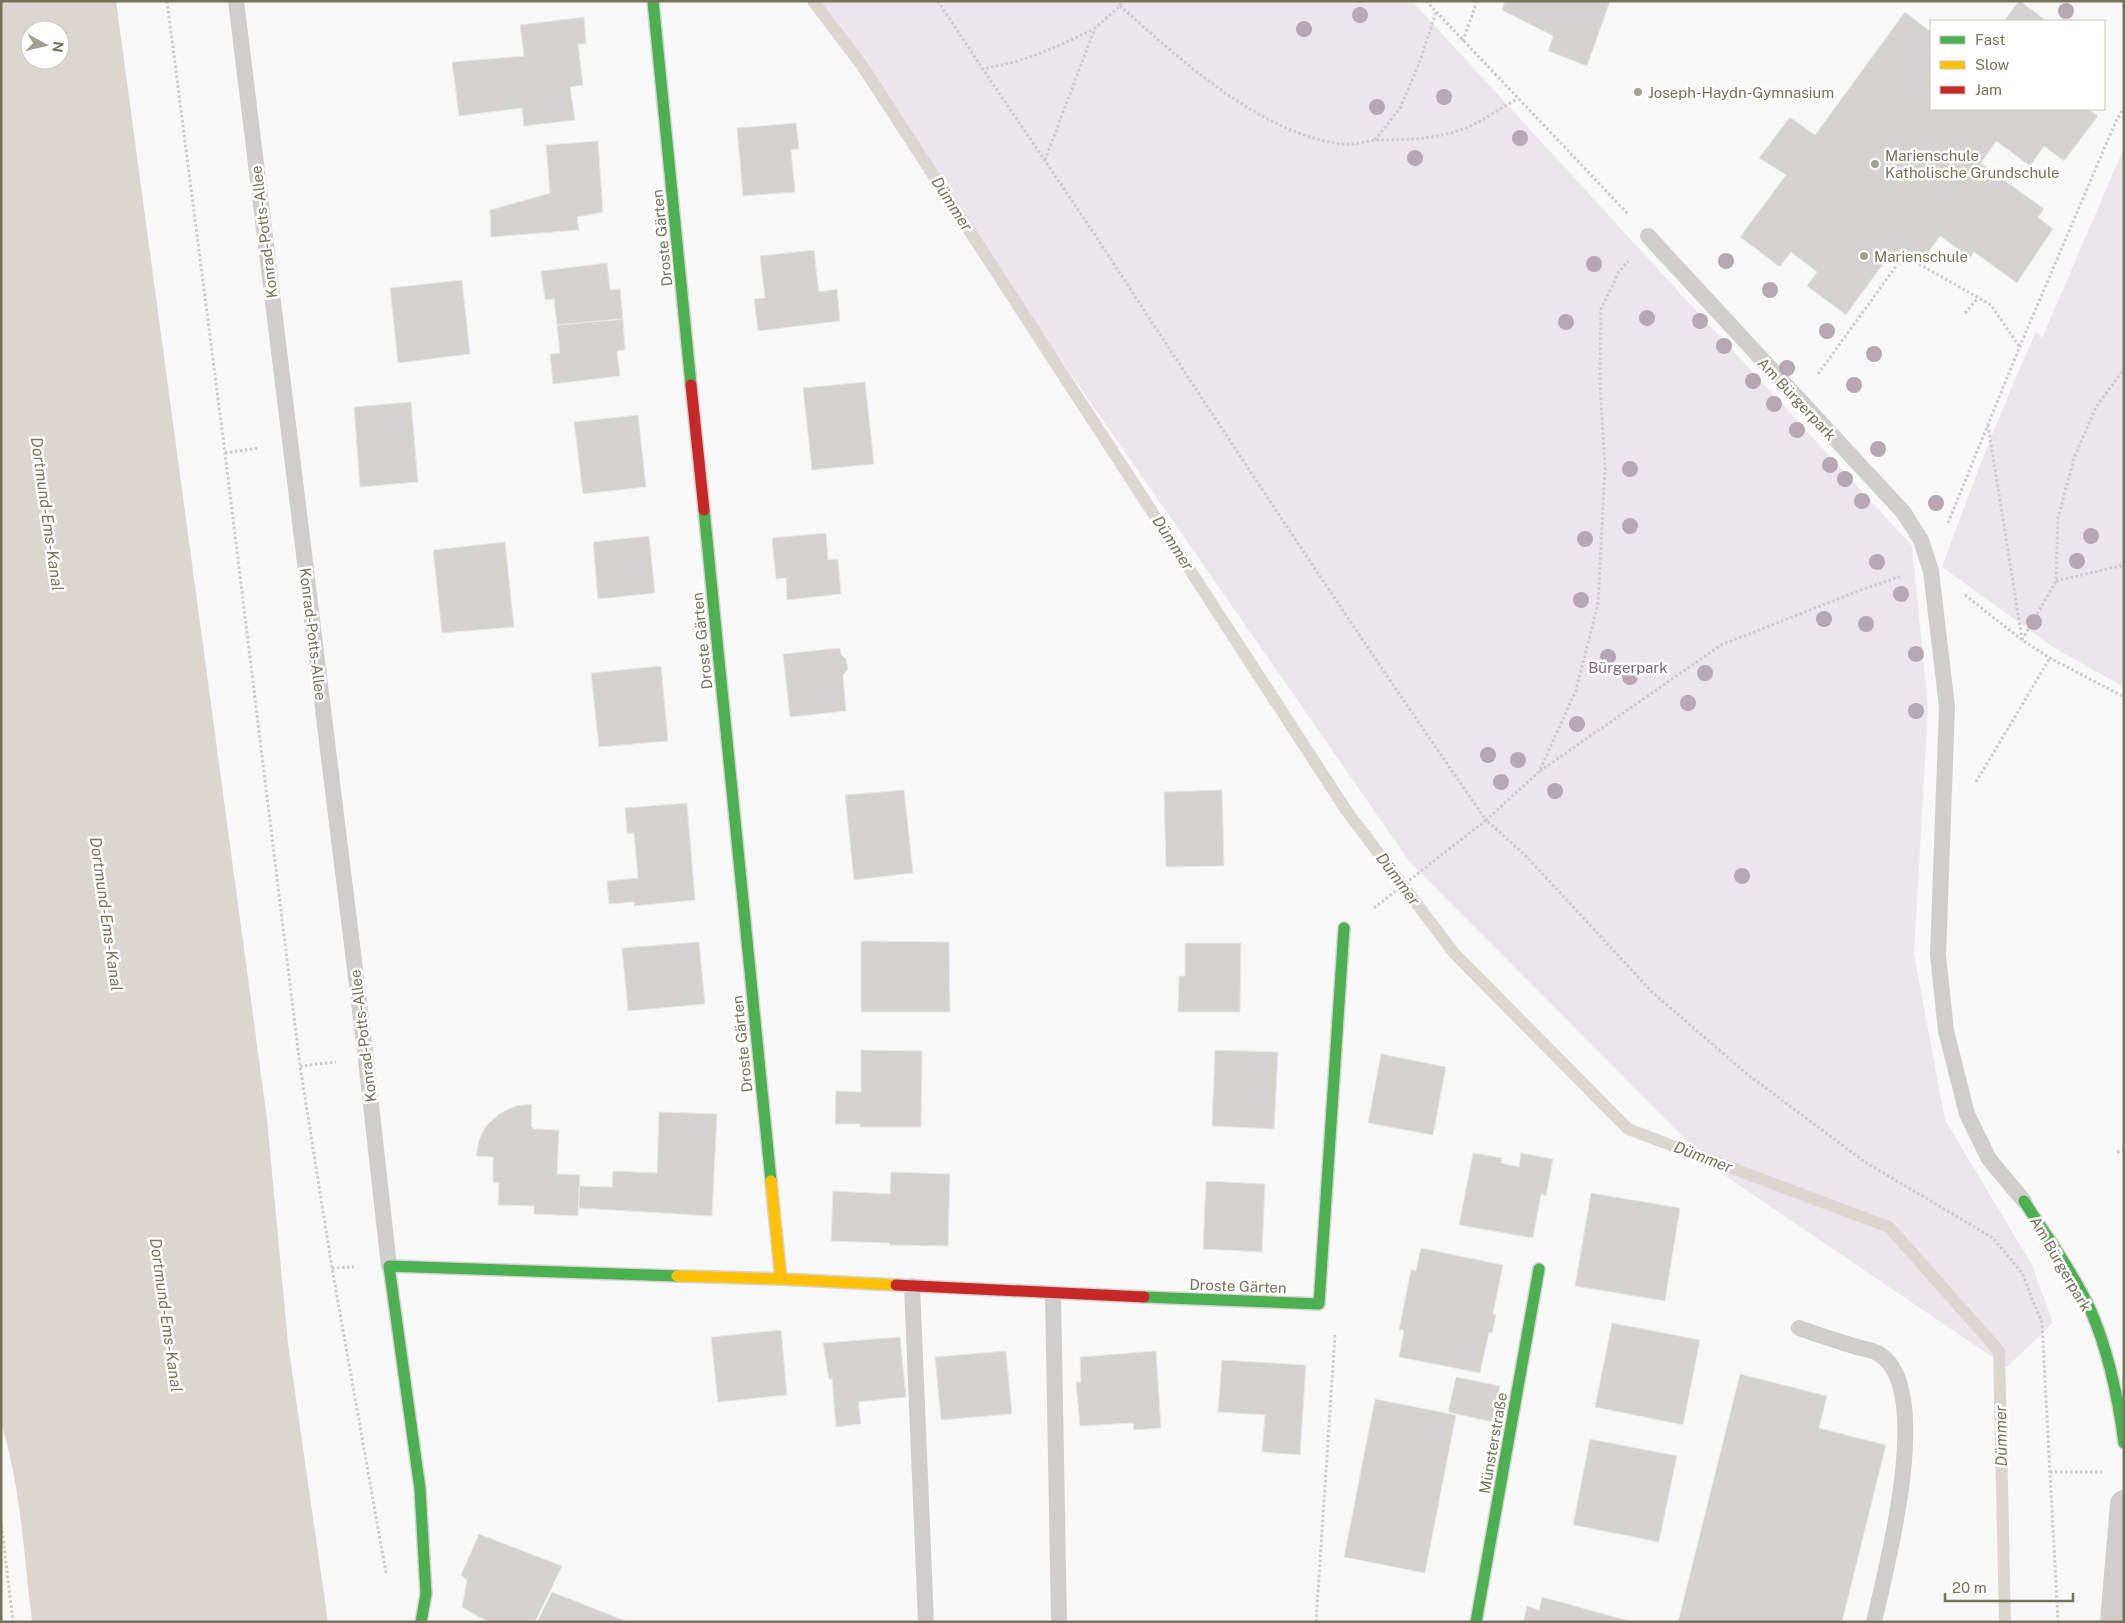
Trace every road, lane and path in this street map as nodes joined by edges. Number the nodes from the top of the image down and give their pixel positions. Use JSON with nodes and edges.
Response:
{"nodes":[{"id":1,"x":167,"y":1,"type":"edge"},
{"id":2,"x":236,"y":1,"type":"edge"},
{"id":3,"x":653,"y":1,"type":"edge"},
{"id":4,"x":938,"y":1,"type":"edge"},
{"id":5,"x":1121,"y":1,"type":"edge"},
{"id":6,"x":1426,"y":1,"type":"edge"},
{"id":7,"x":1477,"y":1,"type":"edge"},
{"id":8,"x":1120,"y":6,"type":"junction"},
{"id":9,"x":1436,"y":12,"type":"junction"},
{"id":10,"x":1095,"y":28,"type":"junction"},
{"id":11,"x":1463,"y":41,"type":"junction"},
{"id":12,"x":981,"y":69,"type":"junction"},
{"id":13,"x":1517,"y":99,"type":"junction"},
{"id":14,"x":2124,"y":108,"type":"edge"},
{"id":15,"x":1375,"y":140,"type":"junction"},
{"id":16,"x":1045,"y":160,"type":"junction"},
{"id":17,"x":1648,"y":236,"type":"junction"},
{"id":18,"x":1919,"y":264,"type":"dead end"},
{"id":19,"x":1897,"y":265,"type":"dead end"},
{"id":20,"x":1978,"y":298,"type":"junction"},
{"id":21,"x":1965,"y":313,"type":"dead end"},
{"id":22,"x":2020,"y":346,"type":"junction"},
{"id":23,"x":2124,"y":369,"type":"edge"},
{"id":24,"x":1799,"y":400,"type":"junction"},
{"id":25,"x":1987,"y":424,"type":"junction"},
{"id":26,"x":2124,"y":565,"type":"edge"},
{"id":27,"x":1931,"y":571,"type":"junction"},
{"id":28,"x":2056,"y":582,"type":"junction"},
{"id":29,"x":2022,"y":640,"type":"junction"},
{"id":30,"x":2050,"y":658,"type":"junction"},
{"id":31,"x":2124,"y":697,"type":"edge"},
{"id":32,"x":1539,"y":772,"type":"junction"},
{"id":33,"x":1971,"y":791,"type":"dead end"},
{"id":34,"x":1486,"y":820,"type":"junction"},
{"id":35,"x":1366,"y":914,"type":"dead end"},
{"id":36,"x":1344,"y":928,"type":"dead end"},
{"id":37,"x":2124,"y":1151,"type":"edge"},
{"id":38,"x":2116,"y":1152,"type":"dead end"},
{"id":39,"x":2024,"y":1201,"type":"joint"},
{"id":40,"x":390,"y":1266,"type":"junction"},
{"id":41,"x":1539,"y":1269,"type":"dead end"},
{"id":42,"x":781,"y":1279,"type":"junction"},
{"id":43,"x":912,"y":1286,"type":"junction"},
{"id":44,"x":1053,"y":1294,"type":"junction"},
{"id":45,"x":1319,"y":1304,"type":"junction"},
{"id":46,"x":1799,"y":1328,"type":"dead end"},
{"id":47,"x":2124,"y":1443,"type":"edge"},
{"id":48,"x":2050,"y":1472,"type":"junction"},
{"id":49,"x":2105,"y":1472,"type":"dead end"},
{"id":50,"x":2124,"y":1504,"type":"edge"},
{"id":51,"x":1,"y":1521,"type":"edge"},
{"id":52,"x":388,"y":1582,"type":"dead end"},
{"id":53,"x":14,"y":1622,"type":"edge"},
{"id":54,"x":421,"y":1622,"type":"edge"},
{"id":55,"x":926,"y":1622,"type":"edge"},
{"id":56,"x":1059,"y":1622,"type":"edge"},
{"id":57,"x":1316,"y":1622,"type":"edge"},
{"id":58,"x":1476,"y":1622,"type":"edge"},
{"id":59,"x":1874,"y":1622,"type":"edge"},
{"id":60,"x":2058,"y":1622,"type":"edge"},
{"id":61,"x":2114,"y":1622,"type":"edge"}],
"edges":[{"from":1,"to":52,"type":"path"},
{"from":2,"to":40,"type":"lane","name":"Konrad-Potts-Allee"},
{"from":3,"to":42,"type":"street","name":"Droste Gärten"},
{"from":4,"to":12,"type":"path"},
{"from":5,"to":8,"type":"path"},
{"from":6,"to":9,"type":"path"},
{"from":7,"to":11,"type":"path"},
{"from":8,"to":10,"type":"path"},
{"from":8,"to":15,"type":"path"},
{"from":9,"to":11,"type":"path"},
{"from":9,"to":15,"type":"path"},
{"from":10,"to":12,"type":"path"},
{"from":10,"to":16,"type":"path"},
{"from":11,"to":13,"type":"path"},
{"from":12,"to":16,"type":"path"},
{"from":13,"to":15,"type":"path"},
{"from":13,"to":17,"type":"path"},
{"from":14,"to":22,"type":"path"},
{"from":16,"to":34,"type":"path"},
{"from":17,"to":24,"type":"lane","name":"Am Bürgerpark"},
{"from":17,"to":32,"type":"path"},
{"from":18,"to":20,"type":"path"},
{"from":19,"to":24,"type":"path"},
{"from":20,"to":21,"type":"path"},
{"from":20,"to":22,"type":"path"},
{"from":22,"to":25,"type":"path"},
{"from":23,"to":28,"type":"path"},
{"from":24,"to":27,"type":"lane","name":"Am Bürgerpark"},
{"from":25,"to":27,"type":"path"},
{"from":25,"to":29,"type":"path"},
{"from":26,"to":28,"type":"path"},
{"from":27,"to":29,"type":"path"},
{"from":27,"to":32,"type":"path"},
{"from":27,"to":39,"type":"lane","name":"Am Bürgerpark"},
{"from":28,"to":29,"type":"path"},
{"from":29,"to":30,"type":"path"},
{"from":30,"to":31,"type":"path"},
{"from":30,"to":33,"type":"path"},
{"from":32,"to":34,"type":"path"},
{"from":34,"to":35,"type":"path"},
{"from":34,"to":48,"type":"path"},
{"from":36,"to":45,"type":"street"},
{"from":37,"to":38,"type":"path"},
{"from":39,"to":47,"type":"street","name":"Am Bürgerpark"},
{"from":40,"to":42,"type":"street","name":"Droste Gärten"},
{"from":40,"to":54,"type":"street"},
{"from":41,"to":58,"type":"street","name":"Münsterstraße"},
{"from":42,"to":43,"type":"street","name":"Droste Gärten"},
{"from":43,"to":44,"type":"street","name":"Droste Gärten"},
{"from":43,"to":55,"type":"lane"},
{"from":44,"to":45,"type":"street","name":"Droste Gärten"},
{"from":44,"to":56,"type":"lane"},
{"from":45,"to":57,"type":"path"},
{"from":46,"to":59,"type":"lane"},
{"from":48,"to":49,"type":"path"},
{"from":48,"to":60,"type":"path"},
{"from":50,"to":61,"type":"street"},
{"from":51,"to":53,"type":"path"}]}
